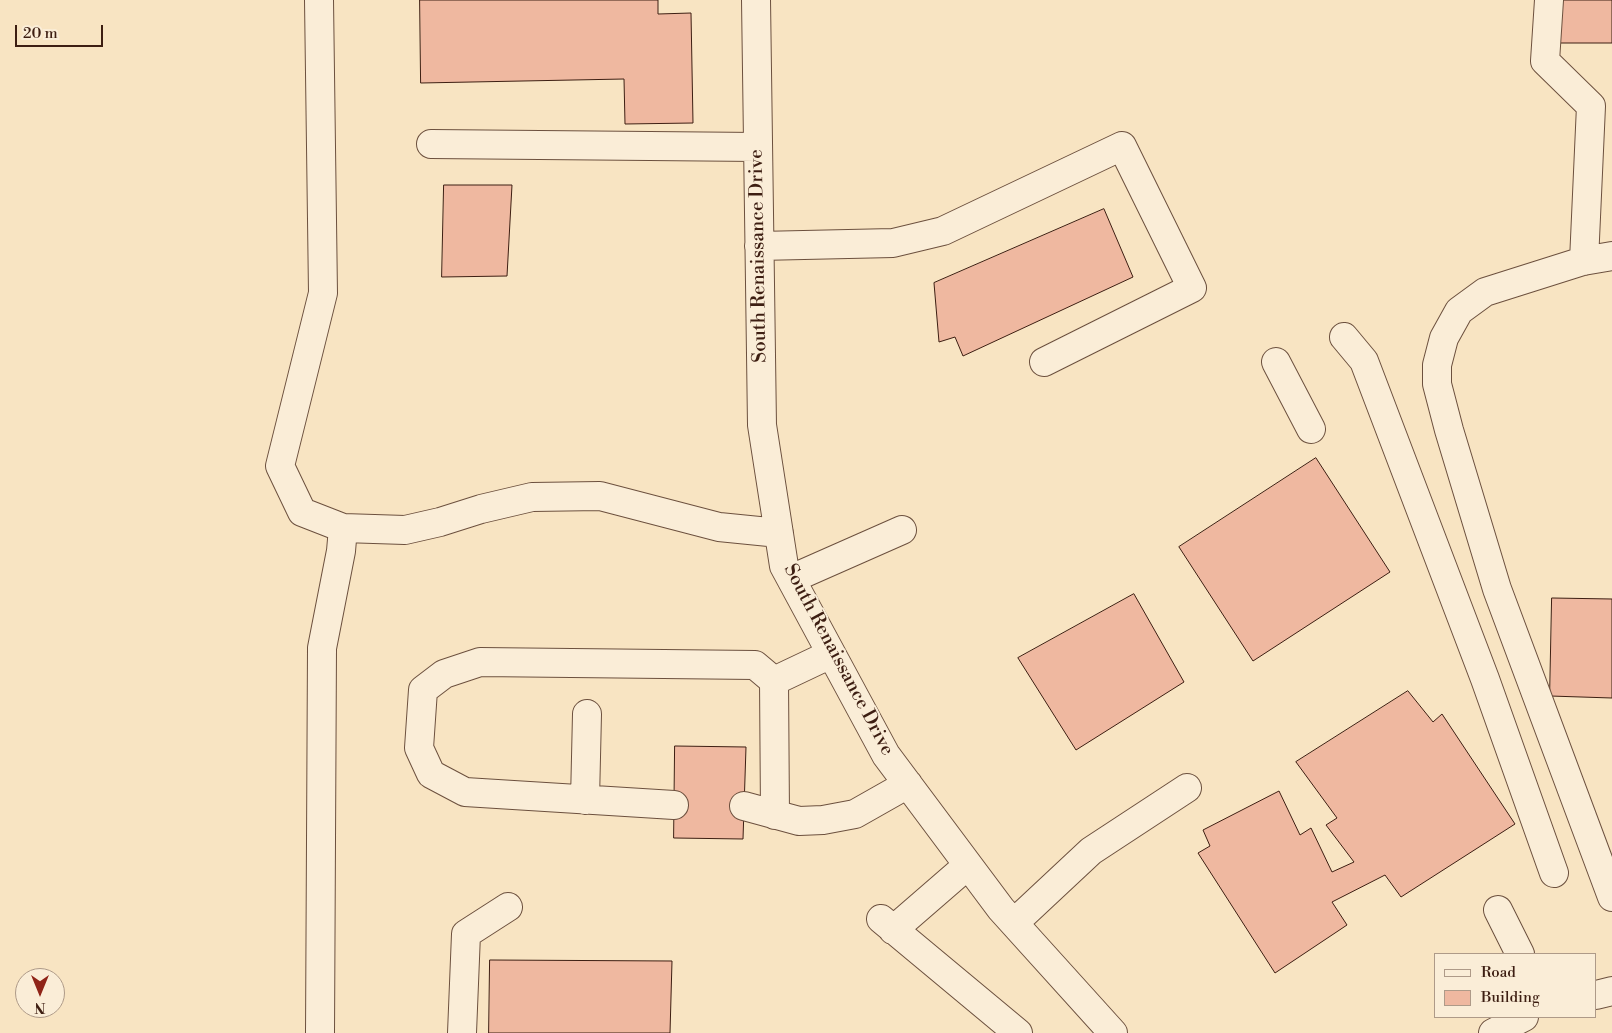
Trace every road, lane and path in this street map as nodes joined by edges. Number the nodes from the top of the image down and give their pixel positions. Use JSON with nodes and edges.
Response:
{"nodes":[{"id":1,"x":319,"y":0,"type":"edge"},
{"id":2,"x":756,"y":0,"type":"edge"},
{"id":3,"x":1549,"y":0,"type":"edge"},
{"id":4,"x":431,"y":144,"type":"dead end"},
{"id":5,"x":758,"y":147,"type":"junction"},
{"id":6,"x":760,"y":246,"type":"junction"},
{"id":7,"x":1612,"y":256,"type":"edge"},
{"id":8,"x":1584,"y":261,"type":"junction"},
{"id":9,"x":1344,"y":336,"type":"dead end"},
{"id":10,"x":1044,"y":362,"type":"dead end"},
{"id":11,"x":1276,"y":362,"type":"dead end"},
{"id":12,"x":1311,"y":429,"type":"dead end"},
{"id":13,"x":343,"y":528,"type":"junction"},
{"id":14,"x":902,"y":530,"type":"dead end"},
{"id":15,"x":779,"y":533,"type":"junction"},
{"id":16,"x":791,"y":579,"type":"junction"},
{"id":17,"x":831,"y":654,"type":"junction"},
{"id":18,"x":774,"y":681,"type":"junction"},
{"id":19,"x":587,"y":714,"type":"dead end"},
{"id":20,"x":908,"y":784,"type":"junction"},
{"id":21,"x":1187,"y":788,"type":"dead end"},
{"id":22,"x":585,"y":800,"type":"junction"},
{"id":23,"x":674,"y":805,"type":"dead end"},
{"id":24,"x":744,"y":806,"type":"dead end"},
{"id":25,"x":775,"y":815,"type":"junction"},
{"id":26,"x":968,"y":865,"type":"junction"},
{"id":27,"x":1554,"y":873,"type":"dead end"},
{"id":28,"x":1612,"y":897,"type":"edge"},
{"id":29,"x":508,"y":907,"type":"dead end"},
{"id":30,"x":1498,"y":910,"type":"dead end"},
{"id":31,"x":1014,"y":924,"type":"junction"},
{"id":32,"x":1520,"y":953,"type":"edge"},
{"id":33,"x":1612,"y":991,"type":"edge"},
{"id":34,"x":1597,"y":994,"type":"edge"},
{"id":35,"x":1522,"y":1018,"type":"edge"},
{"id":36,"x":320,"y":1033,"type":"edge"},
{"id":37,"x":462,"y":1033,"type":"edge"},
{"id":38,"x":1018,"y":1033,"type":"edge"},
{"id":39,"x":1113,"y":1033,"type":"edge"},
{"id":40,"x":1494,"y":1033,"type":"edge"}],
"edges":[{"from":1,"to":13,"type":"street"},
{"from":2,"to":5,"type":"street","name":"South Renaissance Drive"},
{"from":3,"to":8,"type":"street"},
{"from":4,"to":5,"type":"street"},
{"from":5,"to":6,"type":"street","name":"South Renaissance Drive"},
{"from":6,"to":10,"type":"street"},
{"from":6,"to":15,"type":"street","name":"South Renaissance Drive"},
{"from":7,"to":8,"type":"street"},
{"from":8,"to":28,"type":"street"},
{"from":9,"to":27,"type":"street"},
{"from":11,"to":12,"type":"street"},
{"from":13,"to":15,"type":"street"},
{"from":13,"to":36,"type":"street"},
{"from":14,"to":16,"type":"street"},
{"from":15,"to":16,"type":"street","name":"South Renaissance Drive"},
{"from":16,"to":17,"type":"street","name":"South Renaissance Drive"},
{"from":17,"to":18,"type":"street"},
{"from":17,"to":20,"type":"street","name":"South Renaissance Drive"},
{"from":18,"to":22,"type":"street"},
{"from":18,"to":25,"type":"street"},
{"from":19,"to":22,"type":"street"},
{"from":20,"to":25,"type":"street"},
{"from":20,"to":26,"type":"street","name":"South Renaissance Drive"},
{"from":21,"to":31,"type":"street"},
{"from":22,"to":23,"type":"street"},
{"from":24,"to":25,"type":"street"},
{"from":26,"to":31,"type":"street","name":"South Renaissance Drive"},
{"from":26,"to":38,"type":"street"},
{"from":29,"to":37,"type":"street"},
{"from":30,"to":32,"type":"street"},
{"from":31,"to":39,"type":"street","name":"South Renaissance Drive"},
{"from":33,"to":34,"type":"street"},
{"from":35,"to":40,"type":"street"}]}
